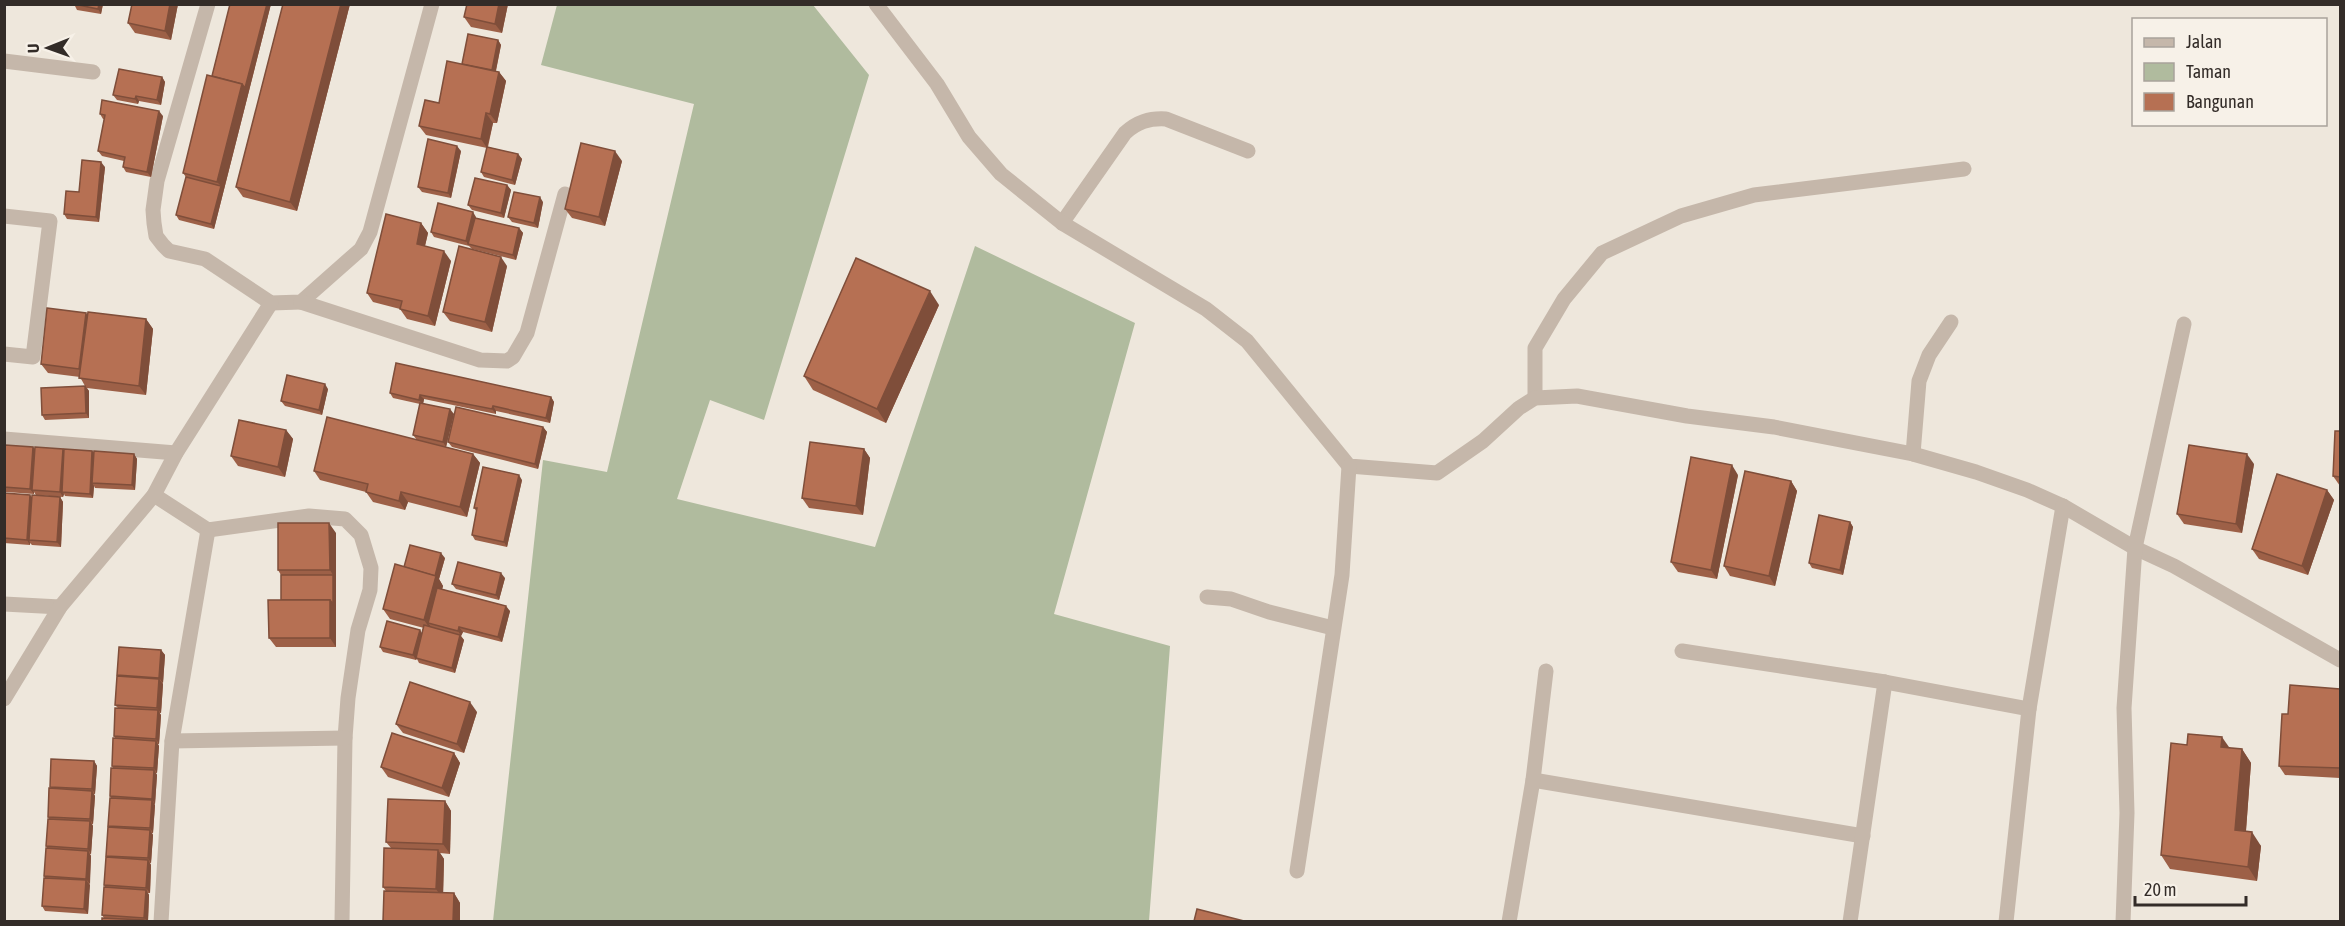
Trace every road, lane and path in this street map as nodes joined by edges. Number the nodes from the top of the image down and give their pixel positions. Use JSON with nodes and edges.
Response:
{"nodes":[{"id":1,"x":208,"y":4,"type":"edge"},
{"id":2,"x":432,"y":4,"type":"edge"},
{"id":3,"x":876,"y":4,"type":"edge"},
{"id":4,"x":4,"y":61,"type":"edge"},
{"id":5,"x":93,"y":72,"type":"dead end"},
{"id":6,"x":1248,"y":151,"type":"dead end"},
{"id":7,"x":1964,"y":169,"type":"dead end"},
{"id":8,"x":565,"y":194,"type":"dead end"},
{"id":9,"x":4,"y":216,"type":"edge"},
{"id":10,"x":1062,"y":223,"type":"junction"},
{"id":11,"x":301,"y":302,"type":"junction"},
{"id":12,"x":271,"y":303,"type":"junction"},
{"id":13,"x":1951,"y":322,"type":"dead end"},
{"id":14,"x":2184,"y":324,"type":"dead end"},
{"id":15,"x":4,"y":354,"type":"edge"},
{"id":16,"x":1535,"y":398,"type":"junction"},
{"id":17,"x":4,"y":439,"type":"edge"},
{"id":18,"x":176,"y":453,"type":"junction"},
{"id":19,"x":1913,"y":454,"type":"junction"},
{"id":20,"x":1349,"y":466,"type":"junction"},
{"id":21,"x":154,"y":495,"type":"junction"},
{"id":22,"x":2063,"y":506,"type":"junction"},
{"id":23,"x":208,"y":530,"type":"junction"},
{"id":24,"x":2135,"y":548,"type":"junction"},
{"id":25,"x":1207,"y":597,"type":"dead end"},
{"id":26,"x":4,"y":604,"type":"edge"},
{"id":27,"x":60,"y":607,"type":"junction"},
{"id":28,"x":1332,"y":628,"type":"junction"},
{"id":29,"x":1682,"y":651,"type":"dead end"},
{"id":30,"x":2340,"y":660,"type":"edge"},
{"id":31,"x":1546,"y":671,"type":"dead end"},
{"id":32,"x":1885,"y":681,"type":"junction"},
{"id":33,"x":4,"y":699,"type":"edge"},
{"id":34,"x":2029,"y":709,"type":"junction"},
{"id":35,"x":345,"y":738,"type":"junction"},
{"id":36,"x":172,"y":741,"type":"junction"},
{"id":37,"x":1533,"y":780,"type":"junction"},
{"id":38,"x":1863,"y":836,"type":"junction"},
{"id":39,"x":1297,"y":871,"type":"dead end"},
{"id":40,"x":161,"y":921,"type":"edge"},
{"id":41,"x":342,"y":921,"type":"edge"},
{"id":42,"x":1509,"y":921,"type":"edge"},
{"id":43,"x":1850,"y":921,"type":"edge"},
{"id":44,"x":2006,"y":921,"type":"edge"},
{"id":45,"x":2123,"y":921,"type":"edge"}],
"edges":[{"from":1,"to":12,"type":"street"},
{"from":2,"to":11,"type":"street"},
{"from":3,"to":10,"type":"street"},
{"from":4,"to":5,"type":"street"},
{"from":6,"to":10,"type":"street"},
{"from":7,"to":16,"type":"street"},
{"from":8,"to":11,"type":"street"},
{"from":9,"to":15,"type":"street"},
{"from":10,"to":20,"type":"street"},
{"from":11,"to":12,"type":"street"},
{"from":12,"to":18,"type":"street"},
{"from":13,"to":19,"type":"street"},
{"from":14,"to":24,"type":"street"},
{"from":16,"to":19,"type":"street"},
{"from":16,"to":20,"type":"street"},
{"from":17,"to":18,"type":"street"},
{"from":18,"to":21,"type":"street"},
{"from":19,"to":22,"type":"street"},
{"from":20,"to":28,"type":"street"},
{"from":21,"to":23,"type":"street"},
{"from":21,"to":27,"type":"street"},
{"from":22,"to":24,"type":"street"},
{"from":22,"to":34,"type":"street"},
{"from":23,"to":35,"type":"street"},
{"from":23,"to":36,"type":"street"},
{"from":24,"to":30,"type":"street"},
{"from":24,"to":45,"type":"street"},
{"from":25,"to":28,"type":"street"},
{"from":26,"to":27,"type":"street"},
{"from":27,"to":33,"type":"street"},
{"from":28,"to":39,"type":"street"},
{"from":29,"to":32,"type":"street"},
{"from":31,"to":37,"type":"street"},
{"from":32,"to":34,"type":"street"},
{"from":32,"to":38,"type":"street"},
{"from":34,"to":44,"type":"street"},
{"from":35,"to":36,"type":"street"},
{"from":35,"to":41,"type":"street"},
{"from":36,"to":40,"type":"street"},
{"from":37,"to":38,"type":"street"},
{"from":37,"to":42,"type":"street"},
{"from":38,"to":43,"type":"street"}]}
